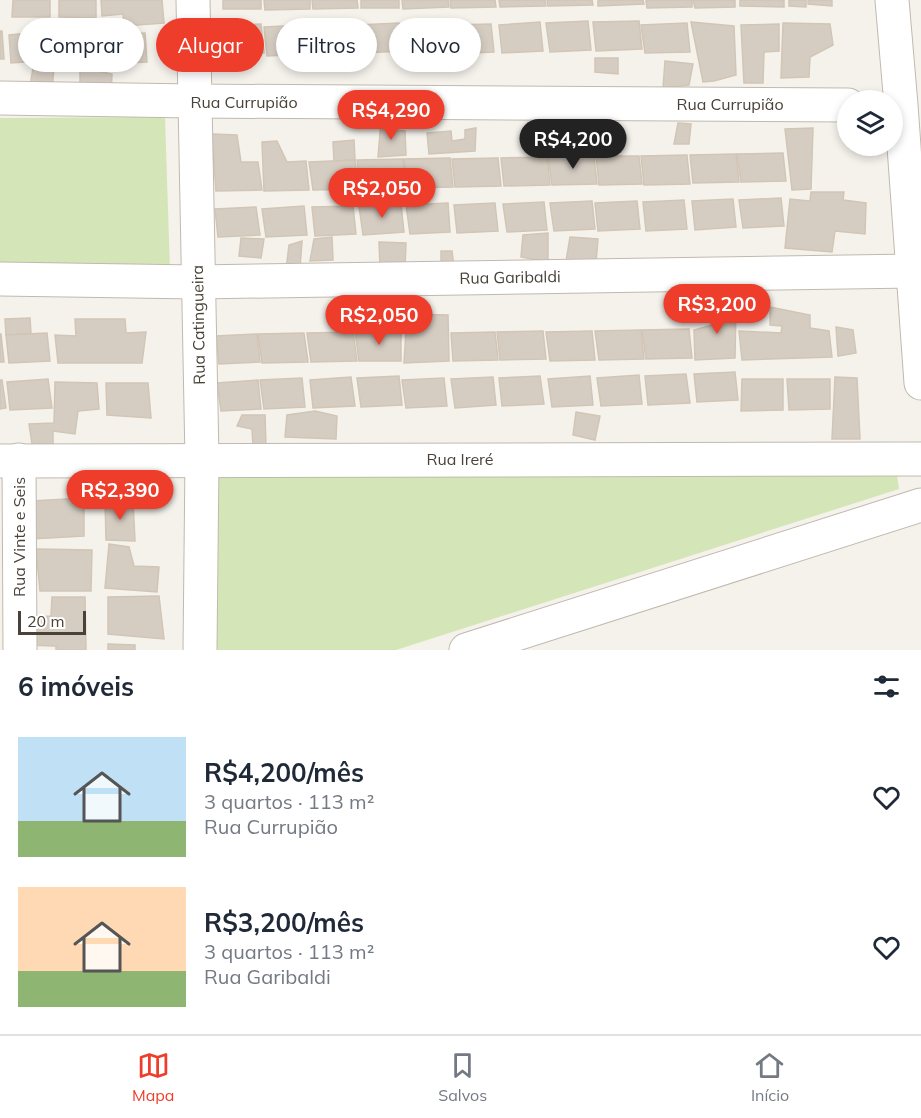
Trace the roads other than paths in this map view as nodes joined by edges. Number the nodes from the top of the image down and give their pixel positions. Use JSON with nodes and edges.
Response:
{"nodes":[{"id":1,"x":193,"y":0,"type":"edge"},
{"id":2,"x":892,"y":0,"type":"edge"},
{"id":3,"x":896,"y":90,"type":"edge"},
{"id":4,"x":0,"y":98,"type":"edge"},
{"id":5,"x":193,"y":101,"type":"junction"},
{"id":6,"x":837,"y":105,"type":"edge"},
{"id":7,"x":902,"y":156,"type":"edge"},
{"id":8,"x":913,"y":271,"type":"junction"},
{"id":9,"x":0,"y":279,"type":"edge"},
{"id":10,"x":197,"y":282,"type":"junction"},
{"id":11,"x":921,"y":383,"type":"edge"},
{"id":12,"x":202,"y":459,"type":"junction"},
{"id":13,"x":921,"y":459,"type":"edge"},
{"id":14,"x":10,"y":461,"type":"edge"},
{"id":15,"x":921,"y":505,"type":"edge"},
{"id":16,"x":20,"y":650,"type":"edge"},
{"id":17,"x":200,"y":650,"type":"edge"},
{"id":18,"x":466,"y":650,"type":"edge"}],
"edges":[{"from":1,"to":5,"type":"street","name":"Rua Catingueira"},
{"from":2,"to":3,"type":"street"},
{"from":4,"to":5,"type":"street","name":"Rua Currupião"},
{"from":5,"to":6,"type":"street","name":"Rua Currupião"},
{"from":5,"to":10,"type":"street","name":"Rua Catingueira"},
{"from":7,"to":8,"type":"street"},
{"from":8,"to":10,"type":"street","name":"Rua Garibaldi"},
{"from":8,"to":11,"type":"street"},
{"from":9,"to":10,"type":"street","name":"Rua Garibaldi"},
{"from":10,"to":12,"type":"street","name":"Rua Catingueira"},
{"from":12,"to":13,"type":"street","name":"Rua Ireré"},
{"from":12,"to":14,"type":"street","name":"Rua Ireré"},
{"from":12,"to":17,"type":"street","name":"Rua Catingueira"},
{"from":14,"to":16,"type":"street","name":"Rua Vinte e Seis"},
{"from":15,"to":18,"type":"street"}]}
